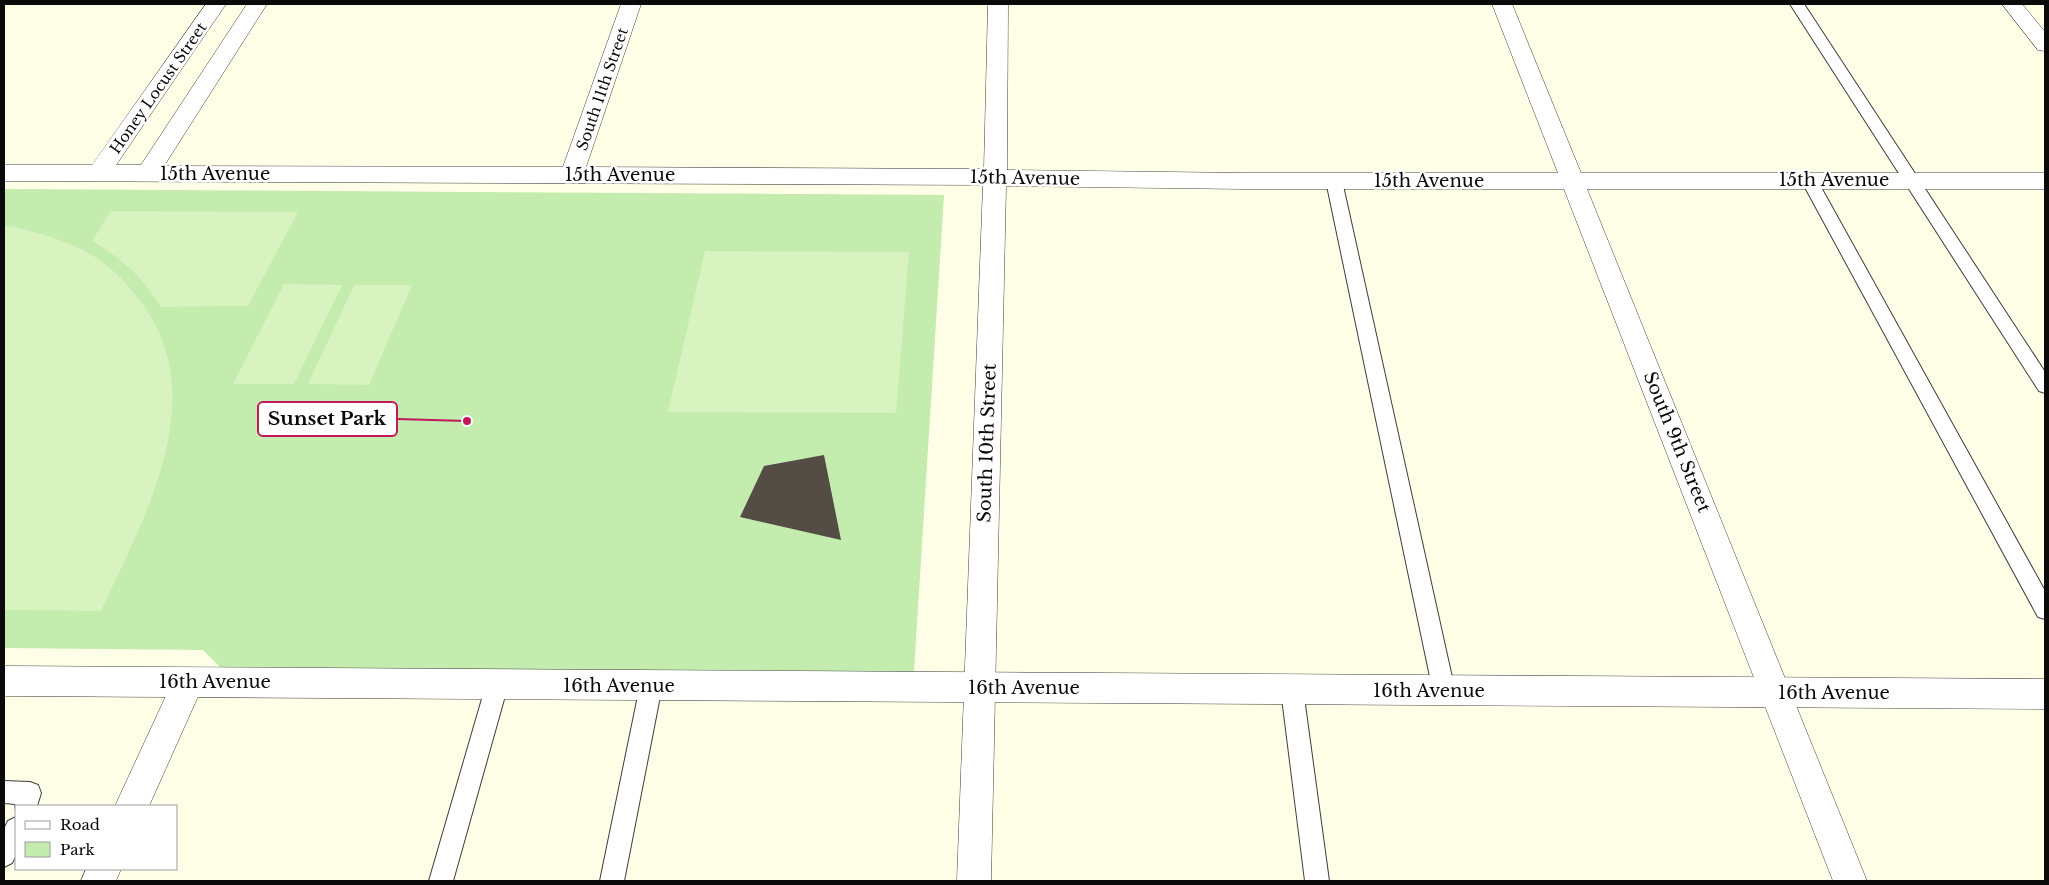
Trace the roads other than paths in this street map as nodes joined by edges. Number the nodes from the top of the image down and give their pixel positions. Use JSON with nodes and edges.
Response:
{"nodes":[{"id":1,"x":216,"y":4,"type":"edge"},
{"id":2,"x":257,"y":4,"type":"edge"},
{"id":3,"x":631,"y":4,"type":"edge"},
{"id":4,"x":998,"y":4,"type":"edge"},
{"id":5,"x":1502,"y":4,"type":"edge"},
{"id":6,"x":1797,"y":4,"type":"edge"},
{"id":7,"x":2012,"y":4,"type":"edge"},
{"id":8,"x":2045,"y":45,"type":"edge"},
{"id":9,"x":4,"y":173,"type":"edge"},
{"id":10,"x":99,"y":173,"type":"junction"},
{"id":11,"x":148,"y":173,"type":"junction"},
{"id":12,"x":572,"y":175,"type":"junction"},
{"id":13,"x":995,"y":178,"type":"junction"},
{"id":14,"x":1809,"y":180,"type":"junction"},
{"id":15,"x":1334,"y":181,"type":"junction"},
{"id":16,"x":1911,"y":181,"type":"junction"},
{"id":17,"x":2045,"y":181,"type":"edge"},
{"id":18,"x":1574,"y":182,"type":"junction"},
{"id":19,"x":2045,"y":386,"type":"edge"},
{"id":20,"x":2045,"y":610,"type":"edge"},
{"id":21,"x":4,"y":681,"type":"edge"},
{"id":22,"x":188,"y":683,"type":"junction"},
{"id":23,"x":497,"y":685,"type":"junction"},
{"id":24,"x":651,"y":686,"type":"junction"},
{"id":25,"x":979,"y":687,"type":"junction"},
{"id":26,"x":1292,"y":690,"type":"junction"},
{"id":27,"x":1444,"y":691,"type":"junction"},
{"id":28,"x":1776,"y":693,"type":"junction"},
{"id":29,"x":2045,"y":694,"type":"edge"},
{"id":30,"x":4,"y":792,"type":"edge"},
{"id":31,"x":28,"y":799,"type":"edge"},
{"id":32,"x":132,"y":805,"type":"edge"},
{"id":33,"x":15,"y":831,"type":"edge"},
{"id":34,"x":4,"y":856,"type":"edge"},
{"id":35,"x":441,"y":881,"type":"edge"},
{"id":36,"x":612,"y":881,"type":"edge"},
{"id":37,"x":974,"y":881,"type":"edge"},
{"id":38,"x":1318,"y":881,"type":"edge"},
{"id":39,"x":1850,"y":881,"type":"edge"}],
"edges":[{"from":1,"to":10,"type":"street","name":"Honey Locust Street"},
{"from":2,"to":11,"type":"street","name":"Honey Locust Street"},
{"from":3,"to":12,"type":"street","name":"South 11th Street"},
{"from":4,"to":13,"type":"street","name":"South 10th Street"},
{"from":5,"to":18,"type":"street","name":"South 9th Street"},
{"from":6,"to":16,"type":"lane"},
{"from":7,"to":8,"type":"street"},
{"from":9,"to":10,"type":"street","name":"15th Avenue"},
{"from":10,"to":11,"type":"street","name":"15th Avenue"},
{"from":11,"to":12,"type":"street","name":"15th Avenue"},
{"from":12,"to":13,"type":"street","name":"15th Avenue"},
{"from":13,"to":15,"type":"street","name":"15th Avenue"},
{"from":13,"to":25,"type":"street","name":"South 10th Street"},
{"from":14,"to":16,"type":"street","name":"15th Avenue"},
{"from":14,"to":18,"type":"street","name":"15th Avenue"},
{"from":14,"to":20,"type":"lane"},
{"from":15,"to":18,"type":"street","name":"15th Avenue"},
{"from":15,"to":27,"type":"lane"},
{"from":16,"to":17,"type":"street","name":"15th Avenue"},
{"from":16,"to":19,"type":"lane"},
{"from":18,"to":28,"type":"street","name":"South 9th Street"},
{"from":21,"to":22,"type":"street","name":"16th Avenue"},
{"from":22,"to":23,"type":"street","name":"16th Avenue"},
{"from":22,"to":32,"type":"street"},
{"from":23,"to":24,"type":"street","name":"16th Avenue"},
{"from":23,"to":35,"type":"lane"},
{"from":24,"to":25,"type":"street","name":"16th Avenue"},
{"from":24,"to":36,"type":"lane"},
{"from":25,"to":26,"type":"street","name":"16th Avenue"},
{"from":25,"to":37,"type":"street","name":"South 10th Street"},
{"from":26,"to":27,"type":"street","name":"16th Avenue"},
{"from":26,"to":38,"type":"lane"},
{"from":27,"to":28,"type":"street","name":"16th Avenue"},
{"from":28,"to":29,"type":"street","name":"16th Avenue"},
{"from":28,"to":39,"type":"street","name":"South 9th Street"},
{"from":30,"to":31,"type":"lane"},
{"from":33,"to":34,"type":"lane"}]}
